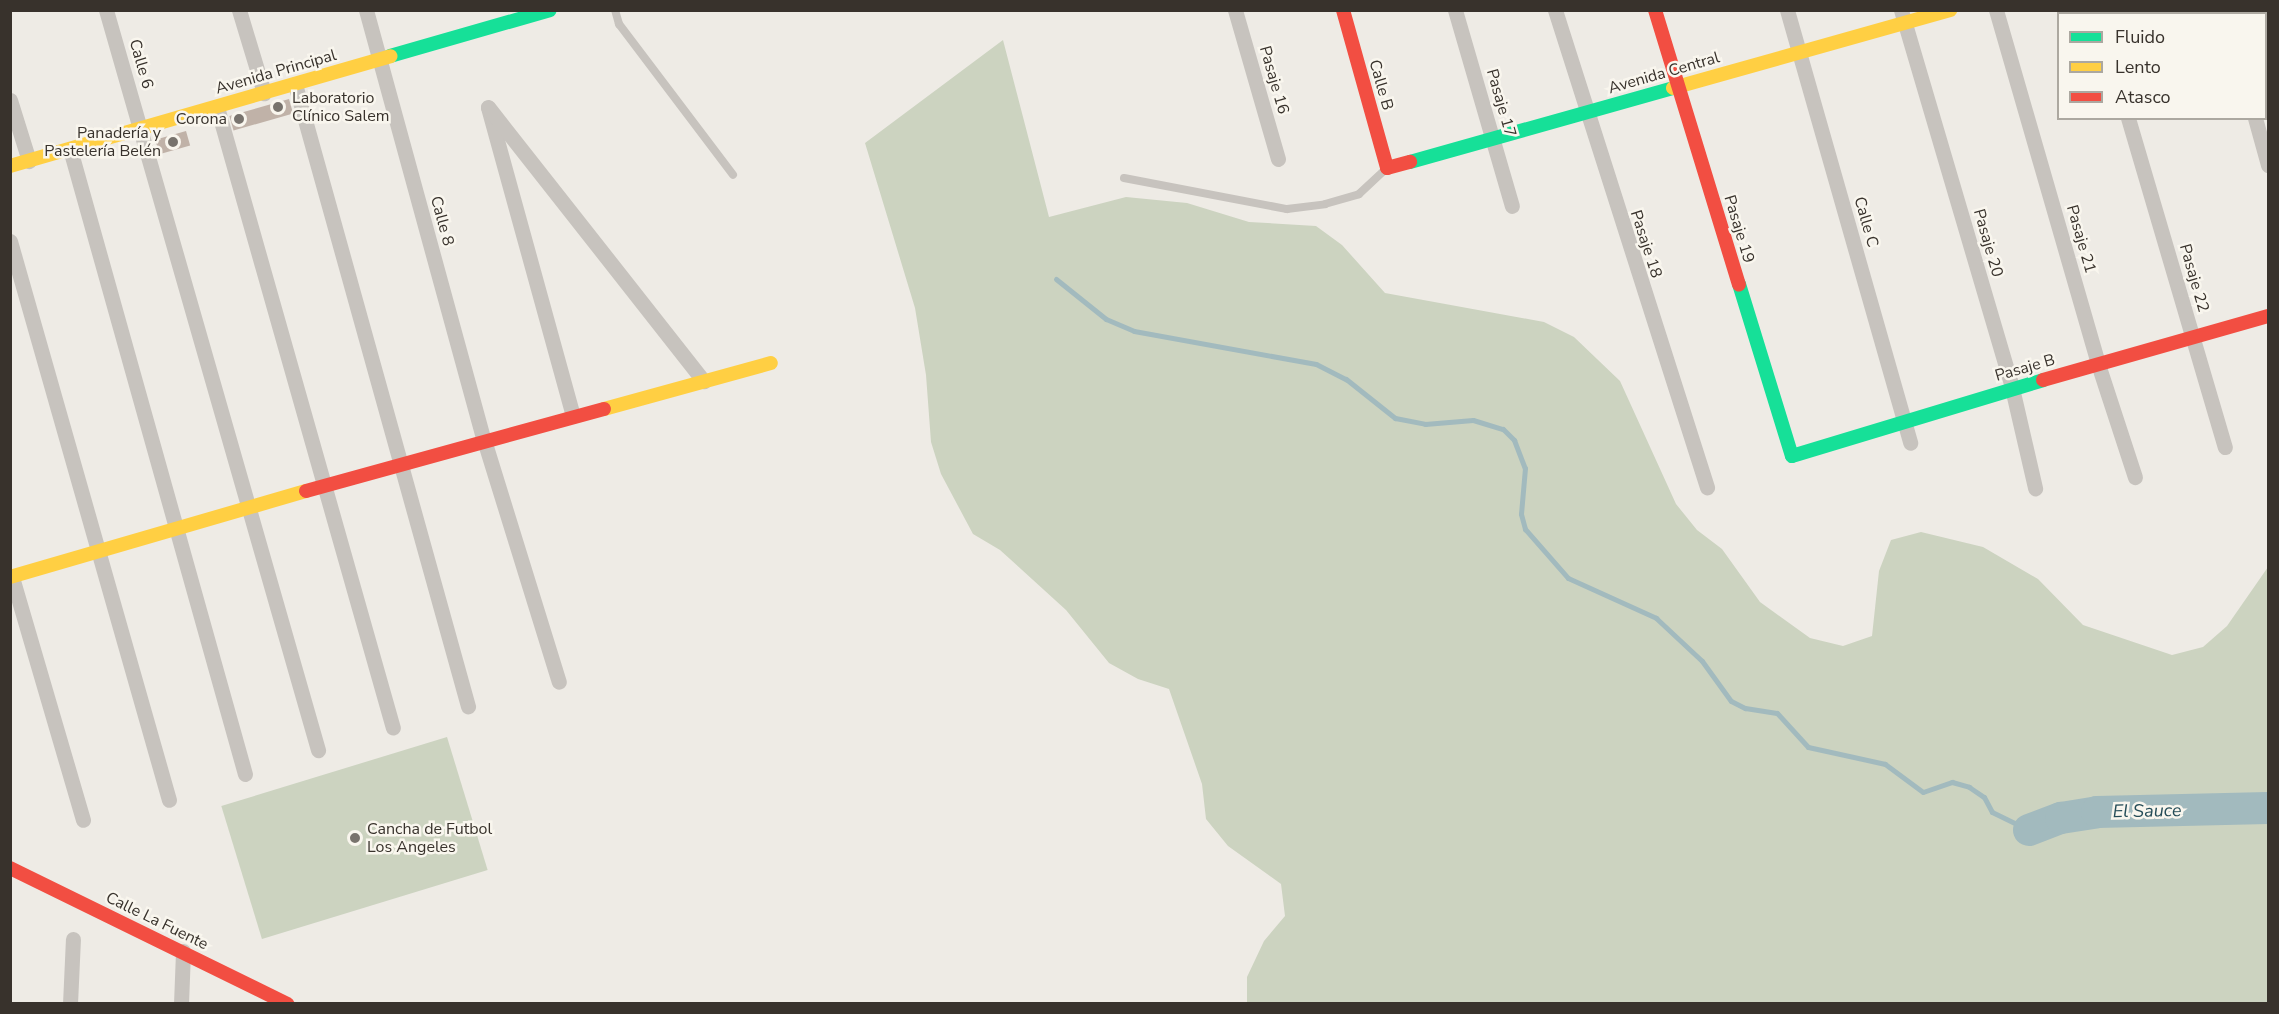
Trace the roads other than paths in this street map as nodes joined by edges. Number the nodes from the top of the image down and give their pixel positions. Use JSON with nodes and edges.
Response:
{"nodes":[{"id":1,"x":106,"y":10,"type":"edge"},
{"id":2,"x":239,"y":10,"type":"edge"},
{"id":3,"x":366,"y":10,"type":"edge"},
{"id":4,"x":550,"y":10,"type":"edge"},
{"id":5,"x":615,"y":10,"type":"edge"},
{"id":6,"x":1235,"y":10,"type":"edge"},
{"id":7,"x":1343,"y":10,"type":"edge"},
{"id":8,"x":1455,"y":10,"type":"edge"},
{"id":9,"x":1555,"y":10,"type":"edge"},
{"id":10,"x":1655,"y":10,"type":"edge"},
{"id":11,"x":1787,"y":10,"type":"edge"},
{"id":12,"x":1950,"y":10,"type":"edge"},
{"id":13,"x":1996,"y":10,"type":"edge"},
{"id":14,"x":1903,"y":17,"type":"edge"},
{"id":15,"x":1799,"y":53,"type":"junction"},
{"id":16,"x":379,"y":60,"type":"junction"},
{"id":17,"x":295,"y":84,"type":"junction"},
{"id":18,"x":1677,"y":87,"type":"junction"},
{"id":19,"x":264,"y":93,"type":"junction"},
{"id":20,"x":10,"y":100,"type":"edge"},
{"id":21,"x":217,"y":106,"type":"junction"},
{"id":22,"x":1584,"y":113,"type":"junction"},
{"id":23,"x":2129,"y":120,"type":"edge"},
{"id":24,"x":2256,"y":120,"type":"edge"},
{"id":25,"x":141,"y":128,"type":"junction"},
{"id":26,"x":1492,"y":139,"type":"junction"},
{"id":27,"x":70,"y":149,"type":"junction"},
{"id":28,"x":1278,"y":159,"type":"dead end"},
{"id":29,"x":28,"y":160,"type":"junction"},
{"id":30,"x":2268,"y":165,"type":"edge"},
{"id":31,"x":10,"y":166,"type":"edge"},
{"id":32,"x":1387,"y":168,"type":"junction"},
{"id":33,"x":733,"y":176,"type":"dead end"},
{"id":34,"x":1125,"y":178,"type":"dead end"},
{"id":35,"x":1512,"y":206,"type":"dead end"},
{"id":36,"x":10,"y":241,"type":"edge"},
{"id":37,"x":2268,"y":316,"type":"edge"},
{"id":38,"x":2193,"y":337,"type":"junction"},
{"id":39,"x":771,"y":363,"type":"dead end"},
{"id":40,"x":2098,"y":364,"type":"junction"},
{"id":41,"x":704,"y":381,"type":"junction"},
{"id":42,"x":2012,"y":388,"type":"junction"},
{"id":43,"x":573,"y":416,"type":"junction"},
{"id":44,"x":1904,"y":419,"type":"junction"},
{"id":45,"x":484,"y":440,"type":"junction"},
{"id":46,"x":1910,"y":443,"type":"dead end"},
{"id":47,"x":2225,"y":447,"type":"dead end"},
{"id":48,"x":1792,"y":456,"type":"joint"},
{"id":49,"x":399,"y":465,"type":"junction"},
{"id":50,"x":2135,"y":477,"type":"dead end"},
{"id":51,"x":322,"y":486,"type":"junction"},
{"id":52,"x":1707,"y":487,"type":"dead end"},
{"id":53,"x":2035,"y":488,"type":"dead end"},
{"id":54,"x":249,"y":507,"type":"junction"},
{"id":55,"x":175,"y":530,"type":"junction"},
{"id":56,"x":99,"y":552,"type":"junction"},
{"id":57,"x":11,"y":576,"type":"edge"},
{"id":58,"x":559,"y":682,"type":"dead end"},
{"id":59,"x":468,"y":706,"type":"dead end"},
{"id":60,"x":393,"y":728,"type":"dead end"},
{"id":61,"x":318,"y":750,"type":"dead end"},
{"id":62,"x":245,"y":774,"type":"dead end"},
{"id":63,"x":169,"y":800,"type":"dead end"},
{"id":64,"x":83,"y":820,"type":"dead end"},
{"id":65,"x":10,"y":868,"type":"edge"},
{"id":66,"x":73,"y":939,"type":"dead end"},
{"id":67,"x":183,"y":951,"type":"junction"},
{"id":68,"x":70,"y":1004,"type":"edge"},
{"id":69,"x":180,"y":1004,"type":"edge"},
{"id":70,"x":288,"y":1004,"type":"edge"}],
"edges":[{"from":1,"to":25,"type":"street","name":"Calle 6"},
{"from":2,"to":19,"type":"street"},
{"from":3,"to":16,"type":"street","name":"Calle 8"},
{"from":4,"to":16,"type":"street","name":"Avenida Principal"},
{"from":5,"to":33,"type":"lane"},
{"from":6,"to":28,"type":"street","name":"Pasaje 16"},
{"from":7,"to":32,"type":"street","name":"Calle B"},
{"from":8,"to":26,"type":"street","name":"Pasaje 17"},
{"from":9,"to":22,"type":"street","name":"Pasaje 18"},
{"from":10,"to":18,"type":"street","name":"Pasaje 19"},
{"from":11,"to":15,"type":"street","name":"Calle C"},
{"from":12,"to":14,"type":"street","name":"Avenida Central"},
{"from":13,"to":40,"type":"street","name":"Pasaje 21"},
{"from":14,"to":15,"type":"street","name":"Avenida Central"},
{"from":14,"to":42,"type":"street","name":"Pasaje 20"},
{"from":15,"to":18,"type":"street","name":"Avenida Central"},
{"from":15,"to":44,"type":"street","name":"Calle C"},
{"from":16,"to":17,"type":"street","name":"Avenida Principal"},
{"from":16,"to":45,"type":"street","name":"Calle 8"},
{"from":17,"to":19,"type":"street","name":"Avenida Principal"},
{"from":17,"to":49,"type":"street"},
{"from":18,"to":22,"type":"street","name":"Avenida Central"},
{"from":18,"to":48,"type":"street","name":"Pasaje 19"},
{"from":19,"to":21,"type":"street","name":"Avenida Principal"},
{"from":20,"to":29,"type":"street"},
{"from":21,"to":25,"type":"street","name":"Avenida Principal"},
{"from":21,"to":51,"type":"street"},
{"from":22,"to":26,"type":"street","name":"Avenida Central"},
{"from":22,"to":52,"type":"street","name":"Pasaje 18"},
{"from":23,"to":38,"type":"street","name":"Pasaje 22"},
{"from":24,"to":30,"type":"street"},
{"from":25,"to":27,"type":"street","name":"Avenida Principal"},
{"from":25,"to":54,"type":"street","name":"Calle 6"},
{"from":26,"to":32,"type":"street","name":"Avenida Central"},
{"from":26,"to":35,"type":"street","name":"Pasaje 17"},
{"from":27,"to":29,"type":"street","name":"Avenida Principal"},
{"from":27,"to":55,"type":"street"},
{"from":29,"to":31,"type":"street","name":"Avenida Principal"},
{"from":32,"to":34,"type":"lane"},
{"from":36,"to":56,"type":"street"},
{"from":37,"to":38,"type":"street","name":"Pasaje B"},
{"from":38,"to":40,"type":"street","name":"Pasaje B"},
{"from":38,"to":47,"type":"street","name":"Pasaje 22"},
{"from":39,"to":41,"type":"street"},
{"from":40,"to":42,"type":"street","name":"Pasaje B"},
{"from":40,"to":50,"type":"street","name":"Pasaje 21"},
{"from":41,"to":43,"type":"street"},
{"from":41,"to":43,"type":"street"},
{"from":42,"to":44,"type":"street","name":"Pasaje B"},
{"from":42,"to":53,"type":"street","name":"Pasaje 20"},
{"from":43,"to":45,"type":"street"},
{"from":44,"to":46,"type":"street","name":"Calle C"},
{"from":44,"to":48,"type":"street","name":"Pasaje B"},
{"from":45,"to":49,"type":"street"},
{"from":45,"to":58,"type":"street","name":"Calle 8"},
{"from":49,"to":51,"type":"street"},
{"from":49,"to":59,"type":"street"},
{"from":51,"to":54,"type":"street"},
{"from":51,"to":60,"type":"street"},
{"from":54,"to":55,"type":"street"},
{"from":54,"to":61,"type":"street","name":"Calle 6"},
{"from":55,"to":56,"type":"street"},
{"from":55,"to":62,"type":"street"},
{"from":56,"to":57,"type":"street"},
{"from":56,"to":63,"type":"street"},
{"from":57,"to":64,"type":"street"},
{"from":65,"to":67,"type":"street","name":"Calle La Fuente"},
{"from":66,"to":68,"type":"street"},
{"from":67,"to":69,"type":"street"},
{"from":67,"to":70,"type":"street","name":"Calle La Fuente"}]}
